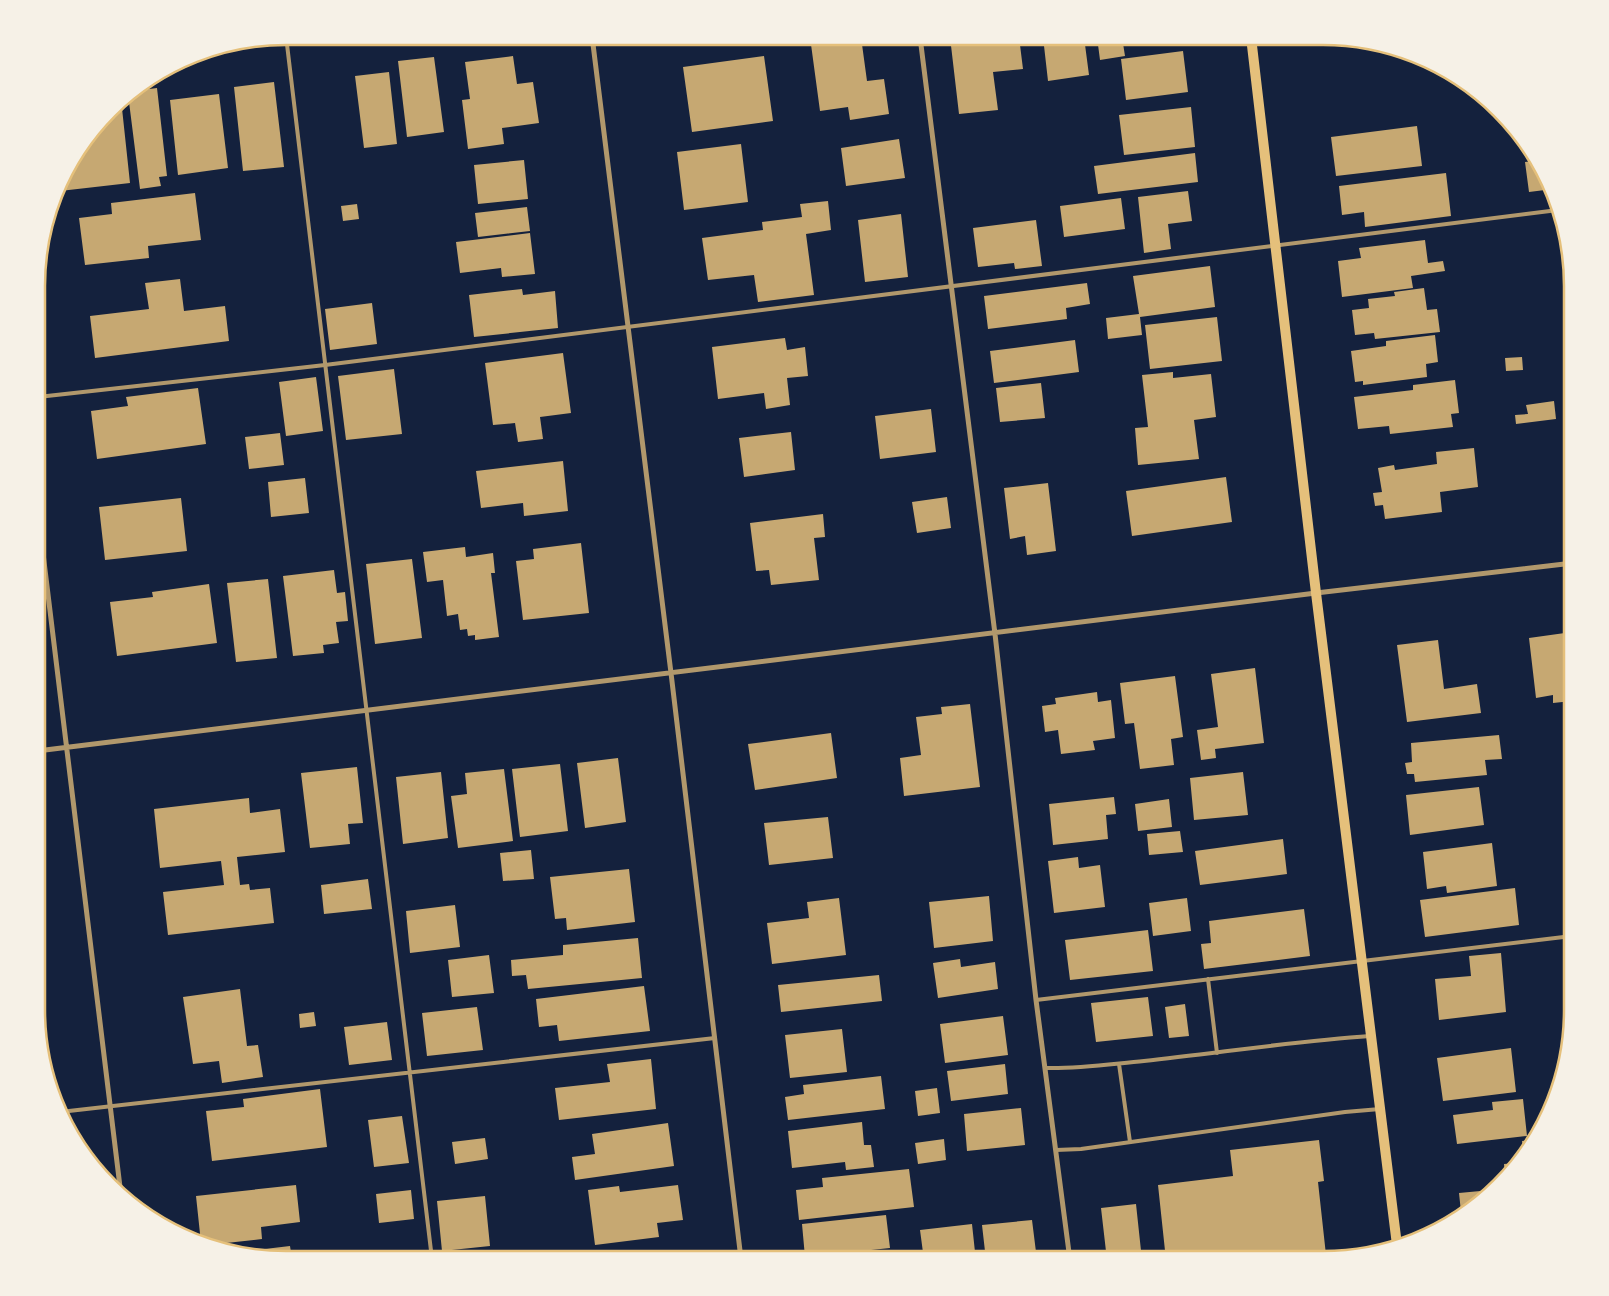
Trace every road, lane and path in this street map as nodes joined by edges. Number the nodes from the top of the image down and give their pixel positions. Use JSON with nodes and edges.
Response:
{"nodes":[{"id":1,"x":287,"y":45,"type":"edge"},
{"id":2,"x":593,"y":45,"type":"edge"},
{"id":3,"x":921,"y":45,"type":"edge"},
{"id":4,"x":1252,"y":45,"type":"edge"},
{"id":5,"x":1552,"y":211,"type":"edge"},
{"id":6,"x":1276,"y":246,"type":"junction"},
{"id":7,"x":950,"y":286,"type":"junction"},
{"id":8,"x":628,"y":327,"type":"junction"},
{"id":9,"x":325,"y":365,"type":"junction"},
{"id":10,"x":45,"y":396,"type":"edge"},
{"id":11,"x":1564,"y":564,"type":"edge"},
{"id":12,"x":45,"y":571,"type":"edge"},
{"id":13,"x":1316,"y":593,"type":"junction"},
{"id":14,"x":994,"y":634,"type":"junction"},
{"id":15,"x":671,"y":673,"type":"junction"},
{"id":16,"x":367,"y":712,"type":"junction"},
{"id":17,"x":66,"y":748,"type":"junction"},
{"id":18,"x":45,"y":750,"type":"edge"},
{"id":19,"x":1564,"y":937,"type":"edge"},
{"id":20,"x":1361,"y":960,"type":"junction"},
{"id":21,"x":1208,"y":979,"type":"junction"},
{"id":22,"x":1036,"y":1000,"type":"junction"},
{"id":23,"x":1370,"y":1036,"type":"junction"},
{"id":24,"x":715,"y":1038,"type":"junction"},
{"id":25,"x":1217,"y":1053,"type":"junction"},
{"id":26,"x":1119,"y":1064,"type":"junction"},
{"id":27,"x":1045,"y":1068,"type":"junction"},
{"id":28,"x":410,"y":1073,"type":"junction"},
{"id":29,"x":110,"y":1106,"type":"junction"},
{"id":30,"x":1380,"y":1109,"type":"junction"},
{"id":31,"x":68,"y":1111,"type":"edge"},
{"id":32,"x":1130,"y":1142,"type":"junction"},
{"id":33,"x":1056,"y":1150,"type":"junction"},
{"id":34,"x":121,"y":1185,"type":"edge"},
{"id":35,"x":1396,"y":1239,"type":"edge"},
{"id":36,"x":431,"y":1251,"type":"edge"},
{"id":37,"x":740,"y":1251,"type":"edge"},
{"id":38,"x":1069,"y":1251,"type":"edge"}],
"edges":[{"from":1,"to":9,"type":"lane"},
{"from":2,"to":8,"type":"street"},
{"from":3,"to":7,"type":"street"},
{"from":4,"to":6,"type":"main road"},
{"from":5,"to":6,"type":"lane"},
{"from":6,"to":7,"type":"lane"},
{"from":6,"to":13,"type":"main road"},
{"from":7,"to":8,"type":"lane"},
{"from":7,"to":14,"type":"street"},
{"from":8,"to":9,"type":"lane"},
{"from":8,"to":15,"type":"street"},
{"from":9,"to":10,"type":"lane"},
{"from":9,"to":16,"type":"lane"},
{"from":11,"to":13,"type":"street"},
{"from":12,"to":17,"type":"street"},
{"from":13,"to":14,"type":"street"},
{"from":13,"to":20,"type":"main road"},
{"from":14,"to":15,"type":"street"},
{"from":14,"to":22,"type":"street"},
{"from":15,"to":16,"type":"street"},
{"from":15,"to":24,"type":"street"},
{"from":16,"to":17,"type":"street"},
{"from":16,"to":28,"type":"lane"},
{"from":17,"to":18,"type":"street"},
{"from":17,"to":29,"type":"street"},
{"from":19,"to":20,"type":"lane"},
{"from":20,"to":21,"type":"lane"},
{"from":20,"to":23,"type":"main road"},
{"from":21,"to":22,"type":"lane"},
{"from":21,"to":25,"type":"lane"},
{"from":22,"to":27,"type":"street"},
{"from":23,"to":25,"type":"lane"},
{"from":23,"to":30,"type":"main road"},
{"from":24,"to":28,"type":"lane"},
{"from":24,"to":37,"type":"street"},
{"from":25,"to":26,"type":"lane"},
{"from":26,"to":27,"type":"lane"},
{"from":26,"to":32,"type":"lane"},
{"from":27,"to":33,"type":"street"},
{"from":28,"to":29,"type":"lane"},
{"from":28,"to":36,"type":"lane"},
{"from":29,"to":31,"type":"lane"},
{"from":29,"to":34,"type":"street"},
{"from":30,"to":32,"type":"lane"},
{"from":30,"to":35,"type":"main road"},
{"from":32,"to":33,"type":"lane"},
{"from":33,"to":38,"type":"street"}]}
